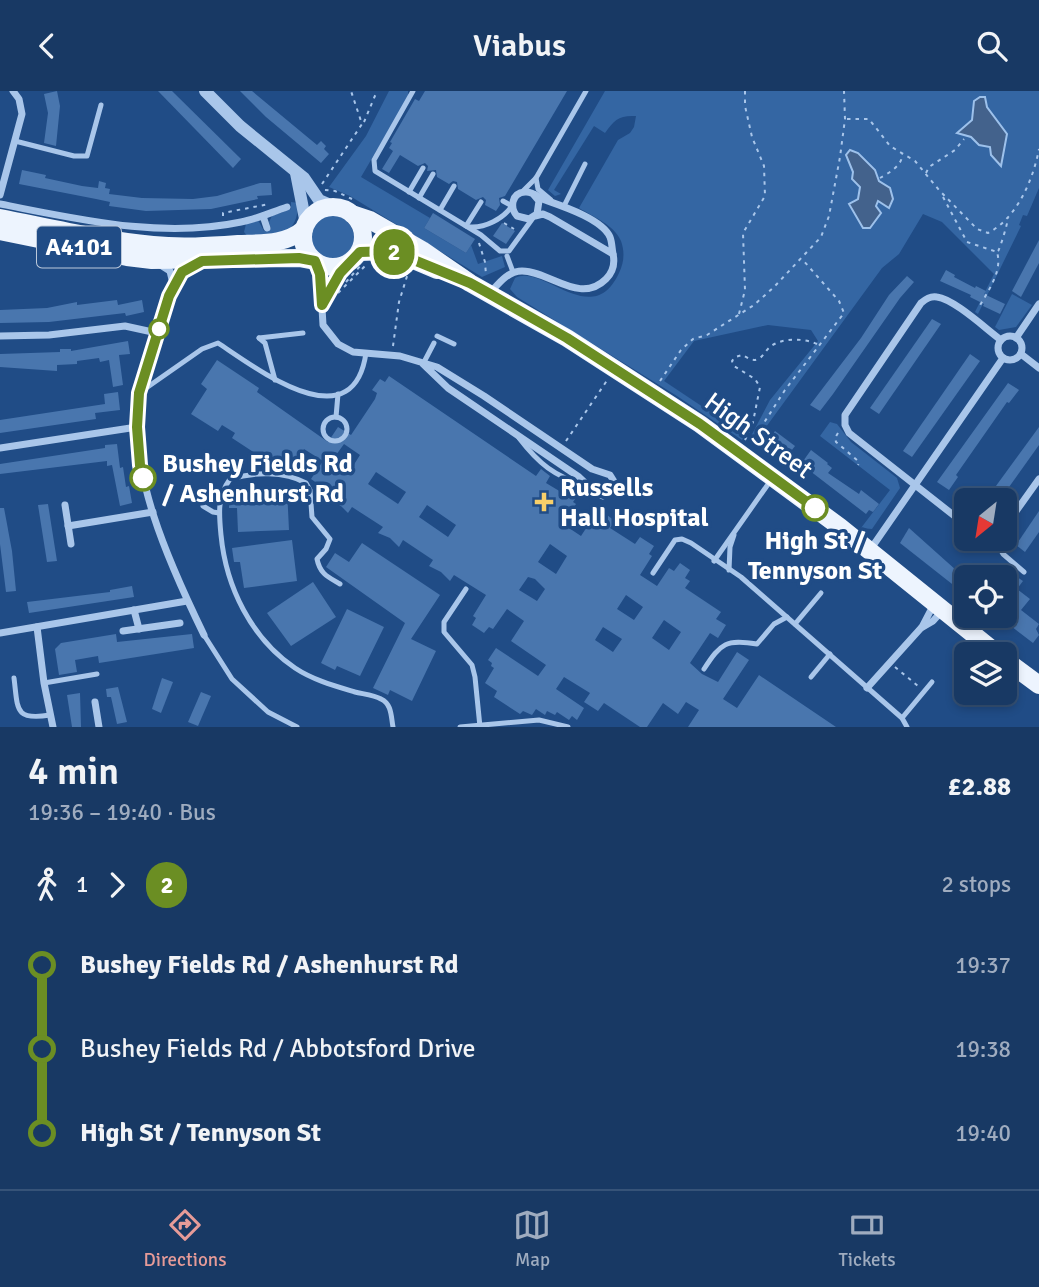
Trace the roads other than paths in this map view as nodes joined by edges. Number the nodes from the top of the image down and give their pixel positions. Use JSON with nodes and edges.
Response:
{"nodes":[{"id":1,"x":13,"y":91,"type":"edge"},
{"id":2,"x":205,"y":91,"type":"edge"},
{"id":3,"x":418,"y":92,"type":"edge"},
{"id":4,"x":583,"y":92,"type":"edge"},
{"id":5,"x":101,"y":105,"type":"dead end"},
{"id":6,"x":15,"y":141,"type":"junction"},
{"id":7,"x":585,"y":164,"type":"dead end"},
{"id":8,"x":423,"y":168,"type":"dead end"},
{"id":9,"x":296,"y":173,"type":"junction"},
{"id":10,"x":433,"y":174,"type":"dead end"},
{"id":11,"x":536,"y":179,"type":"junction"},
{"id":12,"x":454,"y":186,"type":"dead end"},
{"id":13,"x":409,"y":192,"type":"junction"},
{"id":14,"x":519,"y":193,"type":"junction"},
{"id":15,"x":533,"y":194,"type":"junction"},
{"id":16,"x":0,"y":195,"type":"edge"},
{"id":17,"x":419,"y":198,"type":"junction"},
{"id":18,"x":503,"y":201,"type":"dead end"},
{"id":19,"x":481,"y":202,"type":"dead end"},
{"id":20,"x":554,"y":202,"type":"junction"},
{"id":21,"x":0,"y":204,"type":"edge"},
{"id":22,"x":512,"y":206,"type":"junction"},
{"id":23,"x":564,"y":206,"type":"junction"},
{"id":24,"x":287,"y":207,"type":"dead end"},
{"id":25,"x":335,"y":207,"type":"junction"},
{"id":26,"x":440,"y":210,"type":"junction"},
{"id":27,"x":352,"y":213,"type":"junction"},
{"id":28,"x":263,"y":216,"type":"junction"},
{"id":29,"x":534,"y":217,"type":"junction"},
{"id":30,"x":0,"y":218,"type":"edge"},
{"id":31,"x":239,"y":223,"type":"junction"},
{"id":32,"x":305,"y":226,"type":"junction"},
{"id":33,"x":466,"y":226,"type":"junction"},
{"id":34,"x":267,"y":229,"type":"dead end"},
{"id":35,"x":0,"y":230,"type":"edge"},
{"id":36,"x":242,"y":244,"type":"junction"},
{"id":37,"x":508,"y":253,"type":"junction"},
{"id":38,"x":613,"y":254,"type":"junction"},
{"id":39,"x":364,"y":258,"type":"junction"},
{"id":40,"x":152,"y":260,"type":"junction"},
{"id":41,"x":202,"y":261,"type":"junction"},
{"id":42,"x":315,"y":261,"type":"junction"},
{"id":43,"x":513,"y":272,"type":"junction"},
{"id":44,"x":470,"y":283,"type":"junction"},
{"id":45,"x":490,"y":294,"type":"junction"},
{"id":46,"x":169,"y":296,"type":"junction"},
{"id":47,"x":1039,"y":304,"type":"edge"},
{"id":48,"x":322,"y":305,"type":"junction"},
{"id":49,"x":157,"y":333,"type":"junction"},
{"id":50,"x":303,"y":333,"type":"dead end"},
{"id":51,"x":0,"y":337,"type":"edge"},
{"id":52,"x":1016,"y":338,"type":"junction"},
{"id":53,"x":1001,"y":341,"type":"junction"},
{"id":54,"x":454,"y":344,"type":"dead end"},
{"id":55,"x":366,"y":353,"type":"junction"},
{"id":56,"x":1021,"y":354,"type":"junction"},
{"id":57,"x":1003,"y":358,"type":"junction"},
{"id":58,"x":423,"y":364,"type":"junction"},
{"id":59,"x":1039,"y":368,"type":"edge"},
{"id":60,"x":275,"y":380,"type":"junction"},
{"id":61,"x":139,"y":393,"type":"junction"},
{"id":62,"x":338,"y":394,"type":"junction"},
{"id":63,"x":336,"y":417,"type":"junction"},
{"id":64,"x":137,"y":427,"type":"junction"},
{"id":65,"x":0,"y":448,"type":"edge"},
{"id":66,"x":260,"y":465,"type":"dead end"},
{"id":67,"x":264,"y":475,"type":"junction"},
{"id":68,"x":774,"y":476,"type":"junction"},
{"id":69,"x":1039,"y":479,"type":"edge"},
{"id":70,"x":915,"y":487,"type":"junction"},
{"id":71,"x":65,"y":505,"type":"dead end"},
{"id":72,"x":203,"y":506,"type":"dead end"},
{"id":73,"x":1017,"y":510,"type":"edge"},
{"id":74,"x":153,"y":512,"type":"junction"},
{"id":75,"x":219,"y":513,"type":"junction"},
{"id":76,"x":954,"y":516,"type":"edge"},
{"id":77,"x":68,"y":526,"type":"junction"},
{"id":78,"x":737,"y":527,"type":"junction"},
{"id":79,"x":71,"y":544,"type":"dead end"},
{"id":80,"x":870,"y":551,"type":"junction"},
{"id":81,"x":1001,"y":551,"type":"edge"},
{"id":82,"x":714,"y":561,"type":"junction"},
{"id":83,"x":729,"y":570,"type":"junction"},
{"id":84,"x":653,"y":572,"type":"dead end"},
{"id":85,"x":1024,"y":572,"type":"dead end"},
{"id":86,"x":340,"y":584,"type":"dead end"},
{"id":87,"x":466,"y":589,"type":"dead end"},
{"id":88,"x":821,"y":593,"type":"dead end"},
{"id":89,"x":187,"y":601,"type":"junction"},
{"id":90,"x":939,"y":607,"type":"junction"},
{"id":91,"x":134,"y":610,"type":"junction"},
{"id":92,"x":787,"y":617,"type":"junction"},
{"id":93,"x":180,"y":623,"type":"dead end"},
{"id":94,"x":795,"y":624,"type":"junction"},
{"id":95,"x":37,"y":627,"type":"junction"},
{"id":96,"x":139,"y":629,"type":"junction"},
{"id":97,"x":123,"y":631,"type":"dead end"},
{"id":98,"x":0,"y":633,"type":"edge"},
{"id":99,"x":204,"y":635,"type":"joint"},
{"id":100,"x":983,"y":642,"type":"edge"},
{"id":101,"x":830,"y":654,"type":"junction"},
{"id":102,"x":704,"y":669,"type":"dead end"},
{"id":103,"x":1017,"y":669,"type":"edge"},
{"id":104,"x":97,"y":674,"type":"dead end"},
{"id":105,"x":811,"y":677,"type":"dead end"},
{"id":106,"x":14,"y":678,"type":"dead end"},
{"id":107,"x":932,"y":682,"type":"dead end"},
{"id":108,"x":44,"y":683,"type":"junction"},
{"id":109,"x":1039,"y":685,"type":"edge"},
{"id":110,"x":867,"y":688,"type":"junction"},
{"id":111,"x":94,"y":702,"type":"dead end"},
{"id":112,"x":50,"y":715,"type":"junction"},
{"id":113,"x":902,"y":718,"type":"junction"},
{"id":114,"x":480,"y":725,"type":"edge"},
{"id":115,"x":53,"y":727,"type":"edge"},
{"id":116,"x":99,"y":727,"type":"edge"},
{"id":117,"x":297,"y":727,"type":"edge"},
{"id":118,"x":393,"y":727,"type":"edge"},
{"id":119,"x":460,"y":727,"type":"edge"},
{"id":120,"x":568,"y":727,"type":"edge"},
{"id":121,"x":906,"y":727,"type":"edge"}],
"edges":[{"from":1,"to":6,"type":"street"},
{"from":2,"to":9,"type":"street"},
{"from":3,"to":13,"type":"lane"},
{"from":4,"to":11,"type":"lane"},
{"from":5,"to":6,"type":"lane"},
{"from":6,"to":16,"type":"street"},
{"from":7,"to":23,"type":"lane"},
{"from":8,"to":13,"type":"lane"},
{"from":9,"to":25,"type":"street"},
{"from":9,"to":32,"type":"street"},
{"from":10,"to":17,"type":"lane"},
{"from":11,"to":14,"type":"lane"},
{"from":11,"to":20,"type":"lane"},
{"from":12,"to":26,"type":"lane"},
{"from":13,"to":17,"type":"lane"},
{"from":14,"to":15,"type":"street"},
{"from":14,"to":22,"type":"street"},
{"from":15,"to":20,"type":"street"},
{"from":15,"to":29,"type":"street"},
{"from":17,"to":26,"type":"lane"},
{"from":18,"to":22,"type":"lane"},
{"from":19,"to":33,"type":"lane"},
{"from":20,"to":23,"type":"street"},
{"from":21,"to":31,"type":"street"},
{"from":22,"to":29,"type":"street"},
{"from":22,"to":33,"type":"lane"},
{"from":23,"to":38,"type":"street"},
{"from":24,"to":28,"type":"street"},
{"from":25,"to":27,"type":"main road","number":"A4101"},
{"from":25,"to":32,"type":"main road","number":"A4101"},
{"from":26,"to":33,"type":"lane"},
{"from":27,"to":39,"type":"main road"},
{"from":27,"to":44,"type":"main road","name":"High Street","number":"A4101"},
{"from":28,"to":31,"type":"street"},
{"from":28,"to":34,"type":"street"},
{"from":29,"to":37,"type":"lane"},
{"from":29,"to":38,"type":"street"},
{"from":30,"to":36,"type":"main road","number":"A4101"},
{"from":31,"to":36,"type":"street"},
{"from":32,"to":36,"type":"main road","number":"A4101"},
{"from":32,"to":42,"type":"main road"},
{"from":33,"to":37,"type":"lane"},
{"from":35,"to":40,"type":"main road","number":"A4101"},
{"from":37,"to":43,"type":"lane"},
{"from":38,"to":43,"type":"street"},
{"from":39,"to":42,"type":"main road","number":"A4101"},
{"from":39,"to":44,"type":"main road","name":"High Street","number":"A4101"},
{"from":39,"to":48,"type":"street"},
{"from":40,"to":41,"type":"main road","number":"A4101"},
{"from":40,"to":46,"type":"street"},
{"from":41,"to":42,"type":"main road","number":"A4101"},
{"from":41,"to":46,"type":"street"},
{"from":42,"to":48,"type":"street"},
{"from":43,"to":45,"type":"street"},
{"from":44,"to":45,"type":"main road","name":"High Street","number":"A4101"},
{"from":45,"to":68,"type":"main road","name":"High Street","number":"A4101"},
{"from":46,"to":49,"type":"street"},
{"from":47,"to":52,"type":"street"},
{"from":48,"to":55,"type":"street"},
{"from":49,"to":51,"type":"street"},
{"from":49,"to":61,"type":"street"},
{"from":50,"to":60,"type":"lane"},
{"from":52,"to":53,"type":"street"},
{"from":52,"to":56,"type":"street"},
{"from":53,"to":57,"type":"street"},
{"from":53,"to":70,"type":"street"},
{"from":54,"to":58,"type":"lane"},
{"from":55,"to":58,"type":"street"},
{"from":55,"to":62,"type":"lane"},
{"from":56,"to":57,"type":"street"},
{"from":56,"to":59,"type":"street"},
{"from":57,"to":70,"type":"street"},
{"from":58,"to":58,"type":"street"},
{"from":60,"to":61,"type":"lane"},
{"from":60,"to":62,"type":"lane"},
{"from":61,"to":64,"type":"street"},
{"from":62,"to":63,"type":"lane"},
{"from":63,"to":63,"type":"lane"},
{"from":64,"to":65,"type":"street"},
{"from":64,"to":74,"type":"street"},
{"from":66,"to":67,"type":"lane"},
{"from":67,"to":75,"type":"lane"},
{"from":67,"to":86,"type":"lane"},
{"from":68,"to":78,"type":"lane"},
{"from":68,"to":80,"type":"main road","name":"High Street","number":"A4101"},
{"from":69,"to":73,"type":"street"},
{"from":70,"to":76,"type":"street"},
{"from":70,"to":80,"type":"street"},
{"from":71,"to":77,"type":"street"},
{"from":72,"to":75,"type":"lane"},
{"from":74,"to":77,"type":"street"},
{"from":74,"to":89,"type":"street"},
{"from":75,"to":118,"type":"lane"},
{"from":77,"to":79,"type":"street"},
{"from":78,"to":82,"type":"lane"},
{"from":78,"to":83,"type":"lane"},
{"from":80,"to":90,"type":"main road","name":"High Street","number":"A4101"},
{"from":81,"to":85,"type":"lane"},
{"from":82,"to":83,"type":"lane"},
{"from":82,"to":84,"type":"lane"},
{"from":83,"to":92,"type":"lane"},
{"from":87,"to":114,"type":"lane"},
{"from":88,"to":94,"type":"lane"},
{"from":89,"to":91,"type":"street"},
{"from":89,"to":99,"type":"street"},
{"from":90,"to":100,"type":"main road","name":"High Street","number":"A4101"},
{"from":90,"to":110,"type":"street"},
{"from":91,"to":95,"type":"street"},
{"from":91,"to":96,"type":"street"},
{"from":92,"to":94,"type":"lane"},
{"from":92,"to":102,"type":"lane"},
{"from":93,"to":96,"type":"street"},
{"from":94,"to":101,"type":"lane"},
{"from":95,"to":98,"type":"street"},
{"from":95,"to":108,"type":"street"},
{"from":96,"to":97,"type":"street"},
{"from":99,"to":117,"type":"lane"},
{"from":101,"to":105,"type":"lane"},
{"from":101,"to":110,"type":"lane"},
{"from":103,"to":109,"type":"main road"},
{"from":104,"to":108,"type":"lane"},
{"from":106,"to":112,"type":"lane"},
{"from":107,"to":113,"type":"lane"},
{"from":108,"to":112,"type":"street"},
{"from":110,"to":113,"type":"lane"},
{"from":111,"to":116,"type":"street"},
{"from":112,"to":115,"type":"street"},
{"from":113,"to":121,"type":"lane"},
{"from":114,"to":119,"type":"lane"},
{"from":114,"to":120,"type":"lane"}]}
